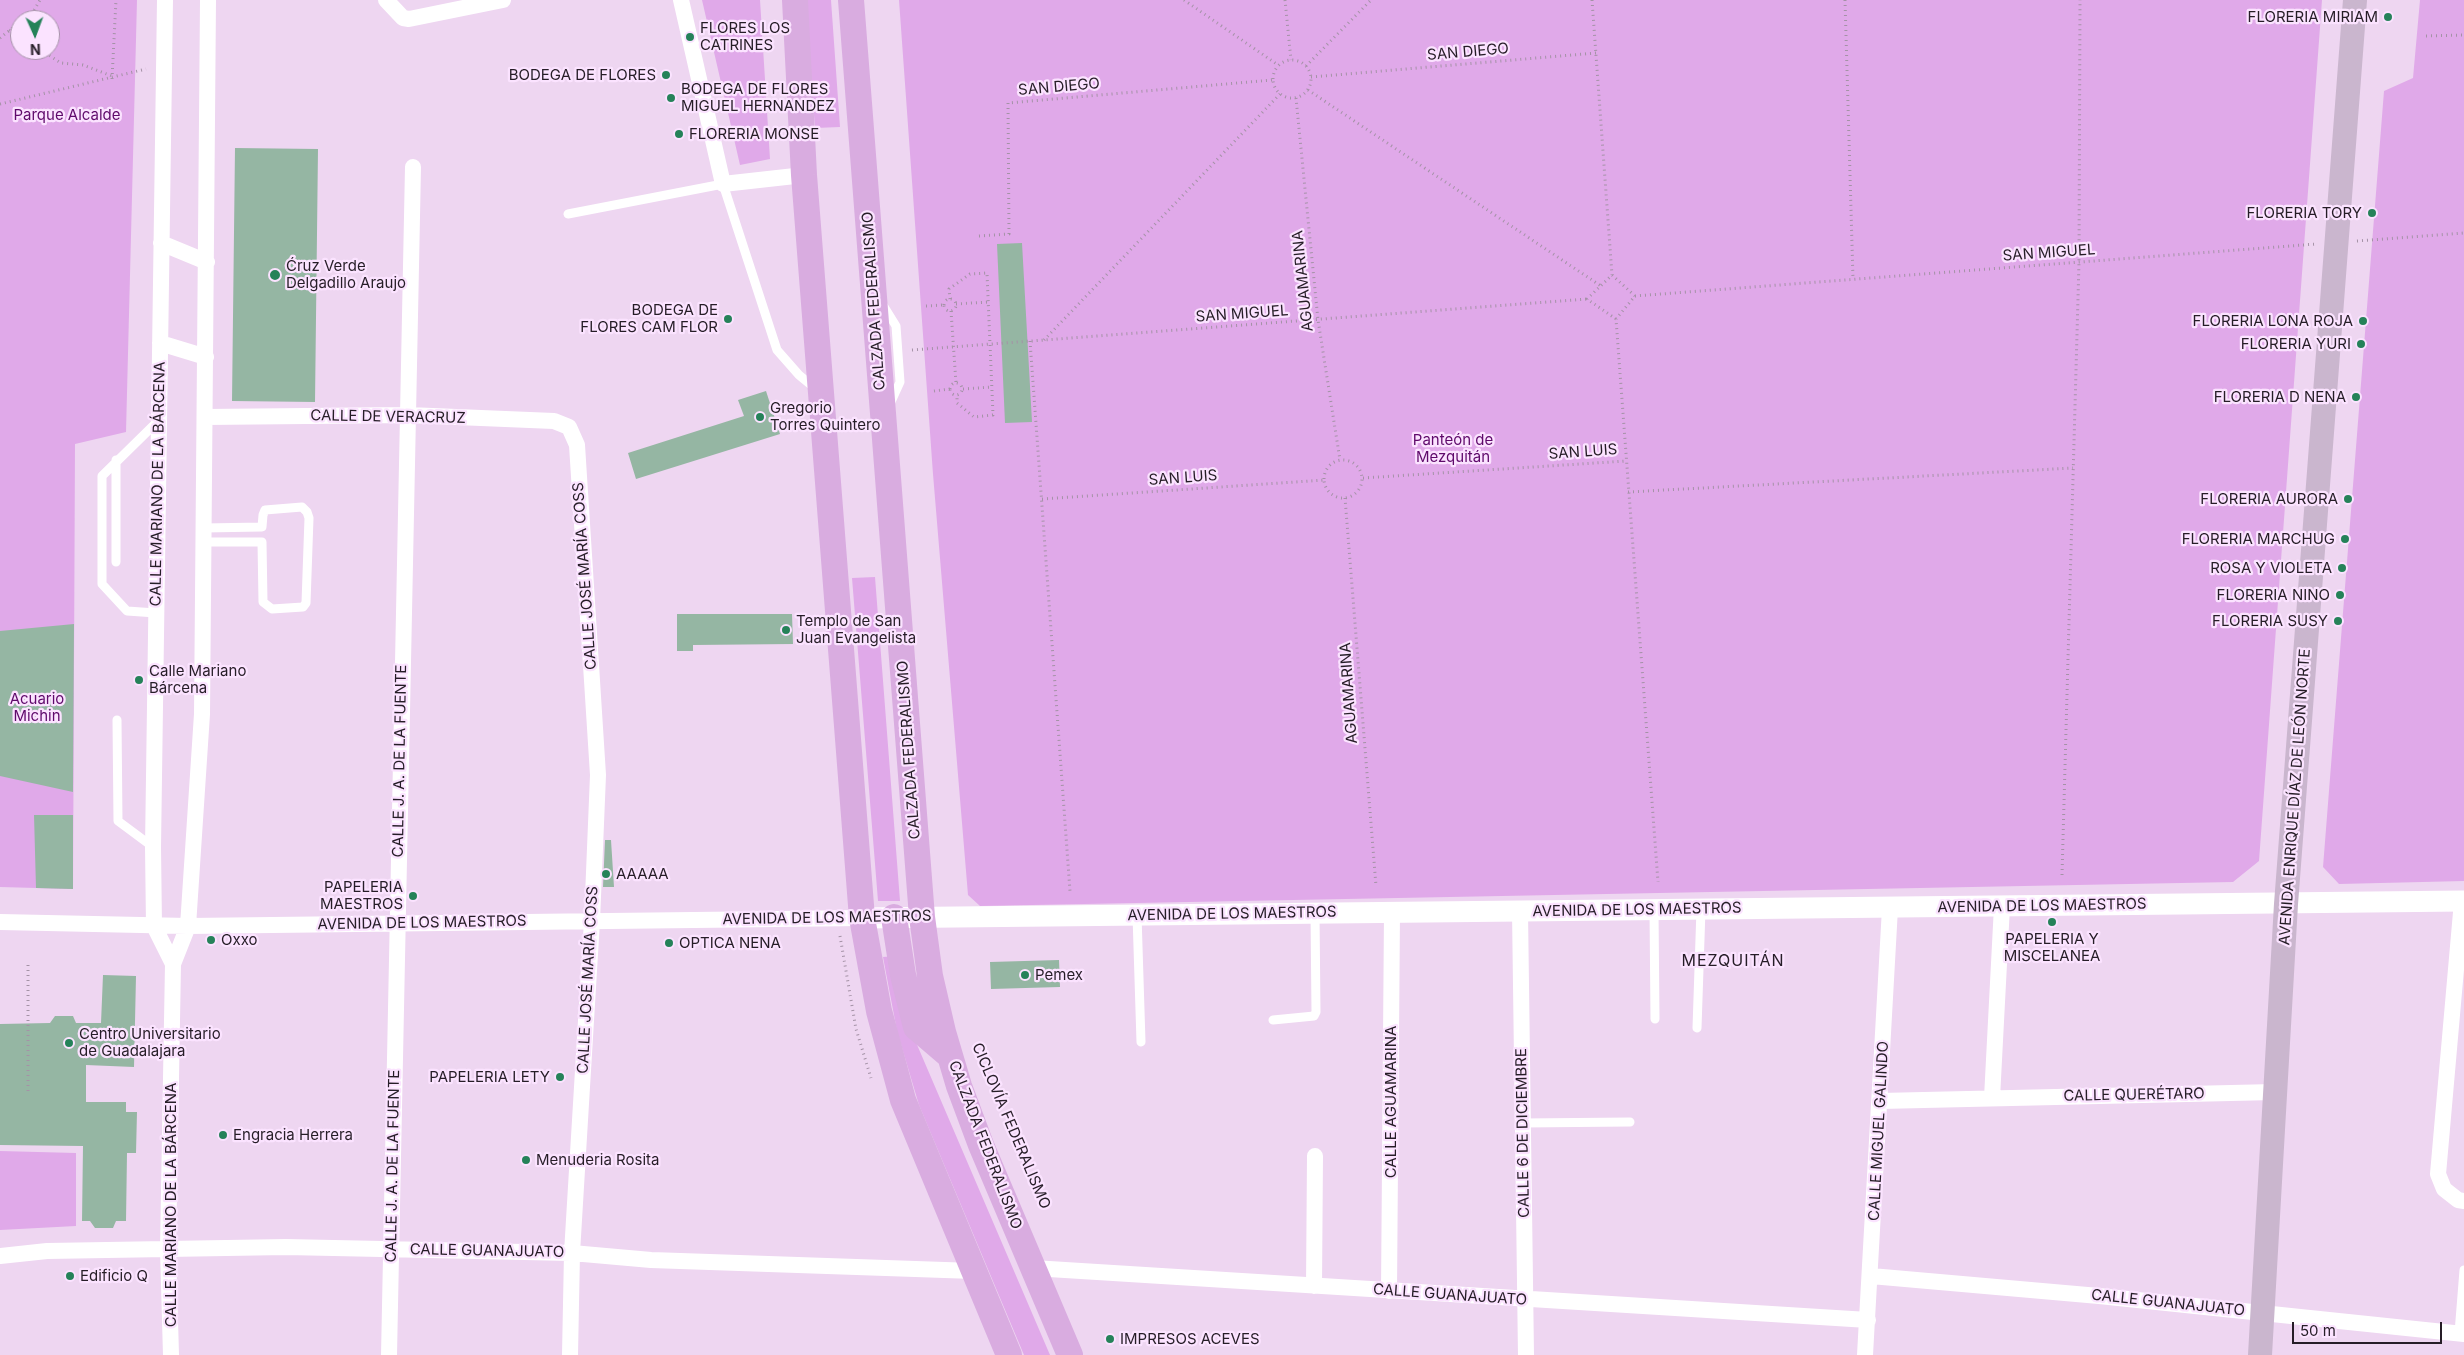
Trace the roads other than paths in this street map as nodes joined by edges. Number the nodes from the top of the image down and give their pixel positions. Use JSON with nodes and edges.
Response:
{"nodes":[{"id":1,"x":165,"y":0,"type":"edge"},
{"id":2,"x":208,"y":0,"type":"edge"},
{"id":3,"x":386,"y":0,"type":"edge"},
{"id":4,"x":503,"y":0,"type":"edge"},
{"id":5,"x":681,"y":0,"type":"edge"},
{"id":6,"x":795,"y":0,"type":"edge"},
{"id":7,"x":851,"y":0,"type":"edge"},
{"id":8,"x":2355,"y":0,"type":"edge"},
{"id":9,"x":413,"y":167,"type":"dead end"},
{"id":10,"x":804,"y":175,"type":"junction"},
{"id":11,"x":723,"y":184,"type":"junction"},
{"id":12,"x":568,"y":214,"type":"dead end"},
{"id":13,"x":161,"y":243,"type":"junction"},
{"id":14,"x":207,"y":262,"type":"junction"},
{"id":15,"x":873,"y":289,"type":"junction"},
{"id":16,"x":160,"y":343,"type":"junction"},
{"id":17,"x":206,"y":357,"type":"junction"},
{"id":18,"x":821,"y":394,"type":"junction"},
{"id":19,"x":408,"y":415,"type":"junction"},
{"id":20,"x":205,"y":417,"type":"junction"},
{"id":21,"x":883,"y":417,"type":"junction"},
{"id":22,"x":160,"y":419,"type":"junction"},
{"id":23,"x":569,"y":427,"type":"joint"},
{"id":24,"x":116,"y":460,"type":"junction"},
{"id":25,"x":204,"y":535,"type":"junction"},
{"id":26,"x":116,"y":562,"type":"dead end"},
{"id":27,"x":156,"y":613,"type":"junction"},
{"id":28,"x":118,"y":720,"type":"dead end"},
{"id":29,"x":153,"y":847,"type":"junction"},
{"id":30,"x":2463,"y":901,"type":"edge"},
{"id":31,"x":2286,"y":904,"type":"junction"},
{"id":32,"x":2002,"y":906,"type":"junction"},
{"id":33,"x":1890,"y":908,"type":"junction"},
{"id":34,"x":1701,"y":909,"type":"junction"},
{"id":35,"x":1654,"y":910,"type":"junction"},
{"id":36,"x":1520,"y":911,"type":"junction"},
{"id":37,"x":1392,"y":912,"type":"junction"},
{"id":38,"x":1315,"y":913,"type":"junction"},
{"id":39,"x":1137,"y":915,"type":"junction"},
{"id":40,"x":894,"y":917,"type":"junction"},
{"id":41,"x":922,"y":917,"type":"junction"},
{"id":42,"x":862,"y":918,"type":"junction"},
{"id":43,"x":592,"y":921,"type":"junction"},
{"id":44,"x":0,"y":922,"type":"edge"},
{"id":45,"x":396,"y":924,"type":"junction"},
{"id":46,"x":154,"y":926,"type":"junction"},
{"id":47,"x":188,"y":926,"type":"junction"},
{"id":48,"x":173,"y":964,"type":"junction"},
{"id":49,"x":1655,"y":1019,"type":"dead end"},
{"id":50,"x":1273,"y":1020,"type":"dead end"},
{"id":51,"x":1697,"y":1028,"type":"dead end"},
{"id":52,"x":1141,"y":1042,"type":"dead end"},
{"id":53,"x":950,"y":1056,"type":"junction"},
{"id":54,"x":2275,"y":1092,"type":"junction"},
{"id":55,"x":1992,"y":1098,"type":"junction"},
{"id":56,"x":1880,"y":1100,"type":"junction"},
{"id":57,"x":1630,"y":1122,"type":"dead end"},
{"id":58,"x":1523,"y":1123,"type":"junction"},
{"id":59,"x":1315,"y":1156,"type":"dead end"},
{"id":60,"x":2464,"y":1201,"type":"edge"},
{"id":61,"x":168,"y":1249,"type":"junction"},
{"id":62,"x":392,"y":1250,"type":"junction"},
{"id":63,"x":572,"y":1253,"type":"junction"},
{"id":64,"x":0,"y":1256,"type":"edge"},
{"id":65,"x":1033,"y":1268,"type":"junction"},
{"id":66,"x":2464,"y":1270,"type":"edge"},
{"id":67,"x":974,"y":1271,"type":"junction"},
{"id":68,"x":1871,"y":1276,"type":"junction"},
{"id":69,"x":1314,"y":1286,"type":"junction"},
{"id":70,"x":1389,"y":1291,"type":"junction"},
{"id":71,"x":1525,"y":1300,"type":"junction"},
{"id":72,"x":2263,"y":1313,"type":"junction"},
{"id":73,"x":1868,"y":1320,"type":"junction"},
{"id":74,"x":2462,"y":1334,"type":"edge"},
{"id":75,"x":1006,"y":1352,"type":"edge"},
{"id":76,"x":171,"y":1355,"type":"edge"},
{"id":77,"x":389,"y":1355,"type":"edge"},
{"id":78,"x":570,"y":1355,"type":"edge"},
{"id":79,"x":1070,"y":1355,"type":"edge"},
{"id":80,"x":1526,"y":1355,"type":"edge"},
{"id":81,"x":1866,"y":1355,"type":"edge"},
{"id":82,"x":2260,"y":1355,"type":"edge"}],
"edges":[{"from":1,"to":13,"type":"street","name":"CALLE MARIANO DE LA BÁRCENA"},
{"from":2,"to":14,"type":"street","name":"CALLE MARIANO DE LA BÁRCENA"},
{"from":3,"to":4,"type":"street"},
{"from":5,"to":11,"type":"street"},
{"from":6,"to":10,"type":"main road"},
{"from":7,"to":15,"type":"main road","name":"CALZADA FEDERALISMO"},
{"from":8,"to":31,"type":"main road","name":"AVENIDA ENRIQUE DÍAZ DE LEÓN NORTE"},
{"from":9,"to":19,"type":"street","name":"CALLE J. A. DE LA FUENTE"},
{"from":10,"to":11,"type":"street"},
{"from":10,"to":18,"type":"main road"},
{"from":11,"to":12,"type":"lane"},
{"from":11,"to":18,"type":"lane"},
{"from":13,"to":14,"type":"street"},
{"from":13,"to":16,"type":"street","name":"CALLE MARIANO DE LA BÁRCENA"},
{"from":14,"to":17,"type":"street","name":"CALLE MARIANO DE LA BÁRCENA"},
{"from":15,"to":21,"type":"main road","name":"CALZADA FEDERALISMO"},
{"from":15,"to":21,"type":"lane"},
{"from":16,"to":17,"type":"street"},
{"from":16,"to":22,"type":"street","name":"CALLE MARIANO DE LA BÁRCENA"},
{"from":17,"to":20,"type":"street","name":"CALLE MARIANO DE LA BÁRCENA"},
{"from":18,"to":42,"type":"main road"},
{"from":19,"to":20,"type":"street","name":"CALLE DE VERACRUZ"},
{"from":19,"to":23,"type":"street","name":"CALLE DE VERACRUZ"},
{"from":19,"to":45,"type":"street","name":"CALLE J. A. DE LA FUENTE"},
{"from":20,"to":25,"type":"street","name":"CALLE MARIANO DE LA BÁRCENA"},
{"from":21,"to":41,"type":"main road","name":"CALZADA FEDERALISMO"},
{"from":22,"to":24,"type":"lane"},
{"from":22,"to":27,"type":"street","name":"CALLE MARIANO DE LA BÁRCENA"},
{"from":23,"to":43,"type":"street","name":"CALLE JOSÉ MARÍA COSS"},
{"from":24,"to":26,"type":"lane"},
{"from":24,"to":27,"type":"lane"},
{"from":25,"to":25,"type":"lane"},
{"from":25,"to":47,"type":"street","name":"CALLE MARIANO DE LA BÁRCENA"},
{"from":27,"to":29,"type":"street","name":"CALLE MARIANO DE LA BÁRCENA"},
{"from":28,"to":29,"type":"lane"},
{"from":29,"to":46,"type":"street","name":"CALLE MARIANO DE LA BÁRCENA"},
{"from":30,"to":31,"type":"street","name":"AVENIDA DE LOS MAESTROS"},
{"from":30,"to":60,"type":"street"},
{"from":31,"to":32,"type":"street","name":"AVENIDA DE LOS MAESTROS"},
{"from":31,"to":54,"type":"main road","name":"AVENIDA ENRIQUE DÍAZ DE LEÓN NORTE"},
{"from":32,"to":33,"type":"street","name":"AVENIDA DE LOS MAESTROS"},
{"from":32,"to":55,"type":"street"},
{"from":33,"to":34,"type":"street","name":"AVENIDA DE LOS MAESTROS"},
{"from":33,"to":56,"type":"street","name":"CALLE MIGUEL GALINDO"},
{"from":34,"to":35,"type":"street","name":"AVENIDA DE LOS MAESTROS"},
{"from":34,"to":51,"type":"lane"},
{"from":35,"to":36,"type":"street","name":"AVENIDA DE LOS MAESTROS"},
{"from":35,"to":49,"type":"lane"},
{"from":36,"to":37,"type":"street","name":"AVENIDA DE LOS MAESTROS"},
{"from":36,"to":58,"type":"street","name":"CALLE 6 DE DICIEMBRE"},
{"from":37,"to":38,"type":"street","name":"AVENIDA DE LOS MAESTROS"},
{"from":37,"to":70,"type":"street","name":"CALLE AGUAMARINA"},
{"from":38,"to":39,"type":"street","name":"AVENIDA DE LOS MAESTROS"},
{"from":38,"to":50,"type":"lane"},
{"from":39,"to":41,"type":"street","name":"AVENIDA DE LOS MAESTROS"},
{"from":39,"to":52,"type":"lane"},
{"from":40,"to":41,"type":"street","name":"AVENIDA DE LOS MAESTROS"},
{"from":40,"to":42,"type":"street","name":"AVENIDA DE LOS MAESTROS"},
{"from":40,"to":53,"type":"main road"},
{"from":41,"to":53,"type":"main road","name":"CALZADA FEDERALISMO"},
{"from":42,"to":43,"type":"street","name":"AVENIDA DE LOS MAESTROS"},
{"from":42,"to":67,"type":"main road"},
{"from":43,"to":45,"type":"street","name":"AVENIDA DE LOS MAESTROS"},
{"from":43,"to":63,"type":"street","name":"CALLE JOSÉ MARÍA COSS"},
{"from":44,"to":46,"type":"street","name":"AVENIDA DE LOS MAESTROS"},
{"from":45,"to":47,"type":"street","name":"AVENIDA DE LOS MAESTROS"},
{"from":45,"to":62,"type":"street","name":"CALLE J. A. DE LA FUENTE"},
{"from":46,"to":47,"type":"street","name":"AVENIDA DE LOS MAESTROS"},
{"from":46,"to":48,"type":"street","name":"CALLE MARIANO DE LA BÁRCENA"},
{"from":47,"to":48,"type":"street","name":"CALLE MARIANO DE LA BÁRCENA"},
{"from":48,"to":61,"type":"street","name":"CALLE MARIANO DE LA BÁRCENA"},
{"from":53,"to":65,"type":"main road","name":"CALZADA FEDERALISMO"},
{"from":54,"to":55,"type":"street","name":"CALLE QUERÉTARO"},
{"from":54,"to":72,"type":"main road","name":"AVENIDA ENRIQUE DÍAZ DE LEÓN NORTE"},
{"from":55,"to":56,"type":"street","name":"CALLE QUERÉTARO"},
{"from":56,"to":68,"type":"street","name":"CALLE MIGUEL GALINDO"},
{"from":57,"to":58,"type":"lane"},
{"from":58,"to":71,"type":"street","name":"CALLE 6 DE DICIEMBRE"},
{"from":59,"to":69,"type":"street"},
{"from":61,"to":62,"type":"street","name":"CALLE GUANAJUATO"},
{"from":61,"to":64,"type":"street","name":"CALLE GUANAJUATO"},
{"from":61,"to":76,"type":"street","name":"CALLE MARIANO DE LA BÁRCENA"},
{"from":62,"to":63,"type":"street","name":"CALLE GUANAJUATO"},
{"from":62,"to":77,"type":"street","name":"CALLE J. A. DE LA FUENTE"},
{"from":63,"to":67,"type":"street","name":"CALLE GUANAJUATO"},
{"from":63,"to":78,"type":"street","name":"CALLE JOSÉ MARÍA COSS"},
{"from":65,"to":69,"type":"street","name":"CALLE GUANAJUATO"},
{"from":65,"to":79,"type":"main road","name":"CALZADA FEDERALISMO"},
{"from":66,"to":74,"type":"lane"},
{"from":67,"to":75,"type":"main road"},
{"from":68,"to":72,"type":"street","name":"CALLE GUANAJUATO"},
{"from":68,"to":73,"type":"street","name":"CALLE MIGUEL GALINDO"},
{"from":69,"to":70,"type":"street","name":"CALLE GUANAJUATO"},
{"from":70,"to":71,"type":"street","name":"CALLE GUANAJUATO"},
{"from":71,"to":73,"type":"street","name":"CALLE GUANAJUATO"},
{"from":71,"to":80,"type":"street","name":"CALLE 6 DE DICIEMBRE"},
{"from":72,"to":74,"type":"street","name":"CALLE GUANAJUATO"},
{"from":72,"to":82,"type":"main road","name":"AVENIDA ENRIQUE DÍAZ DE LEÓN NORTE"},
{"from":73,"to":81,"type":"street","name":"CALLE MIGUEL GALINDO"}]}
